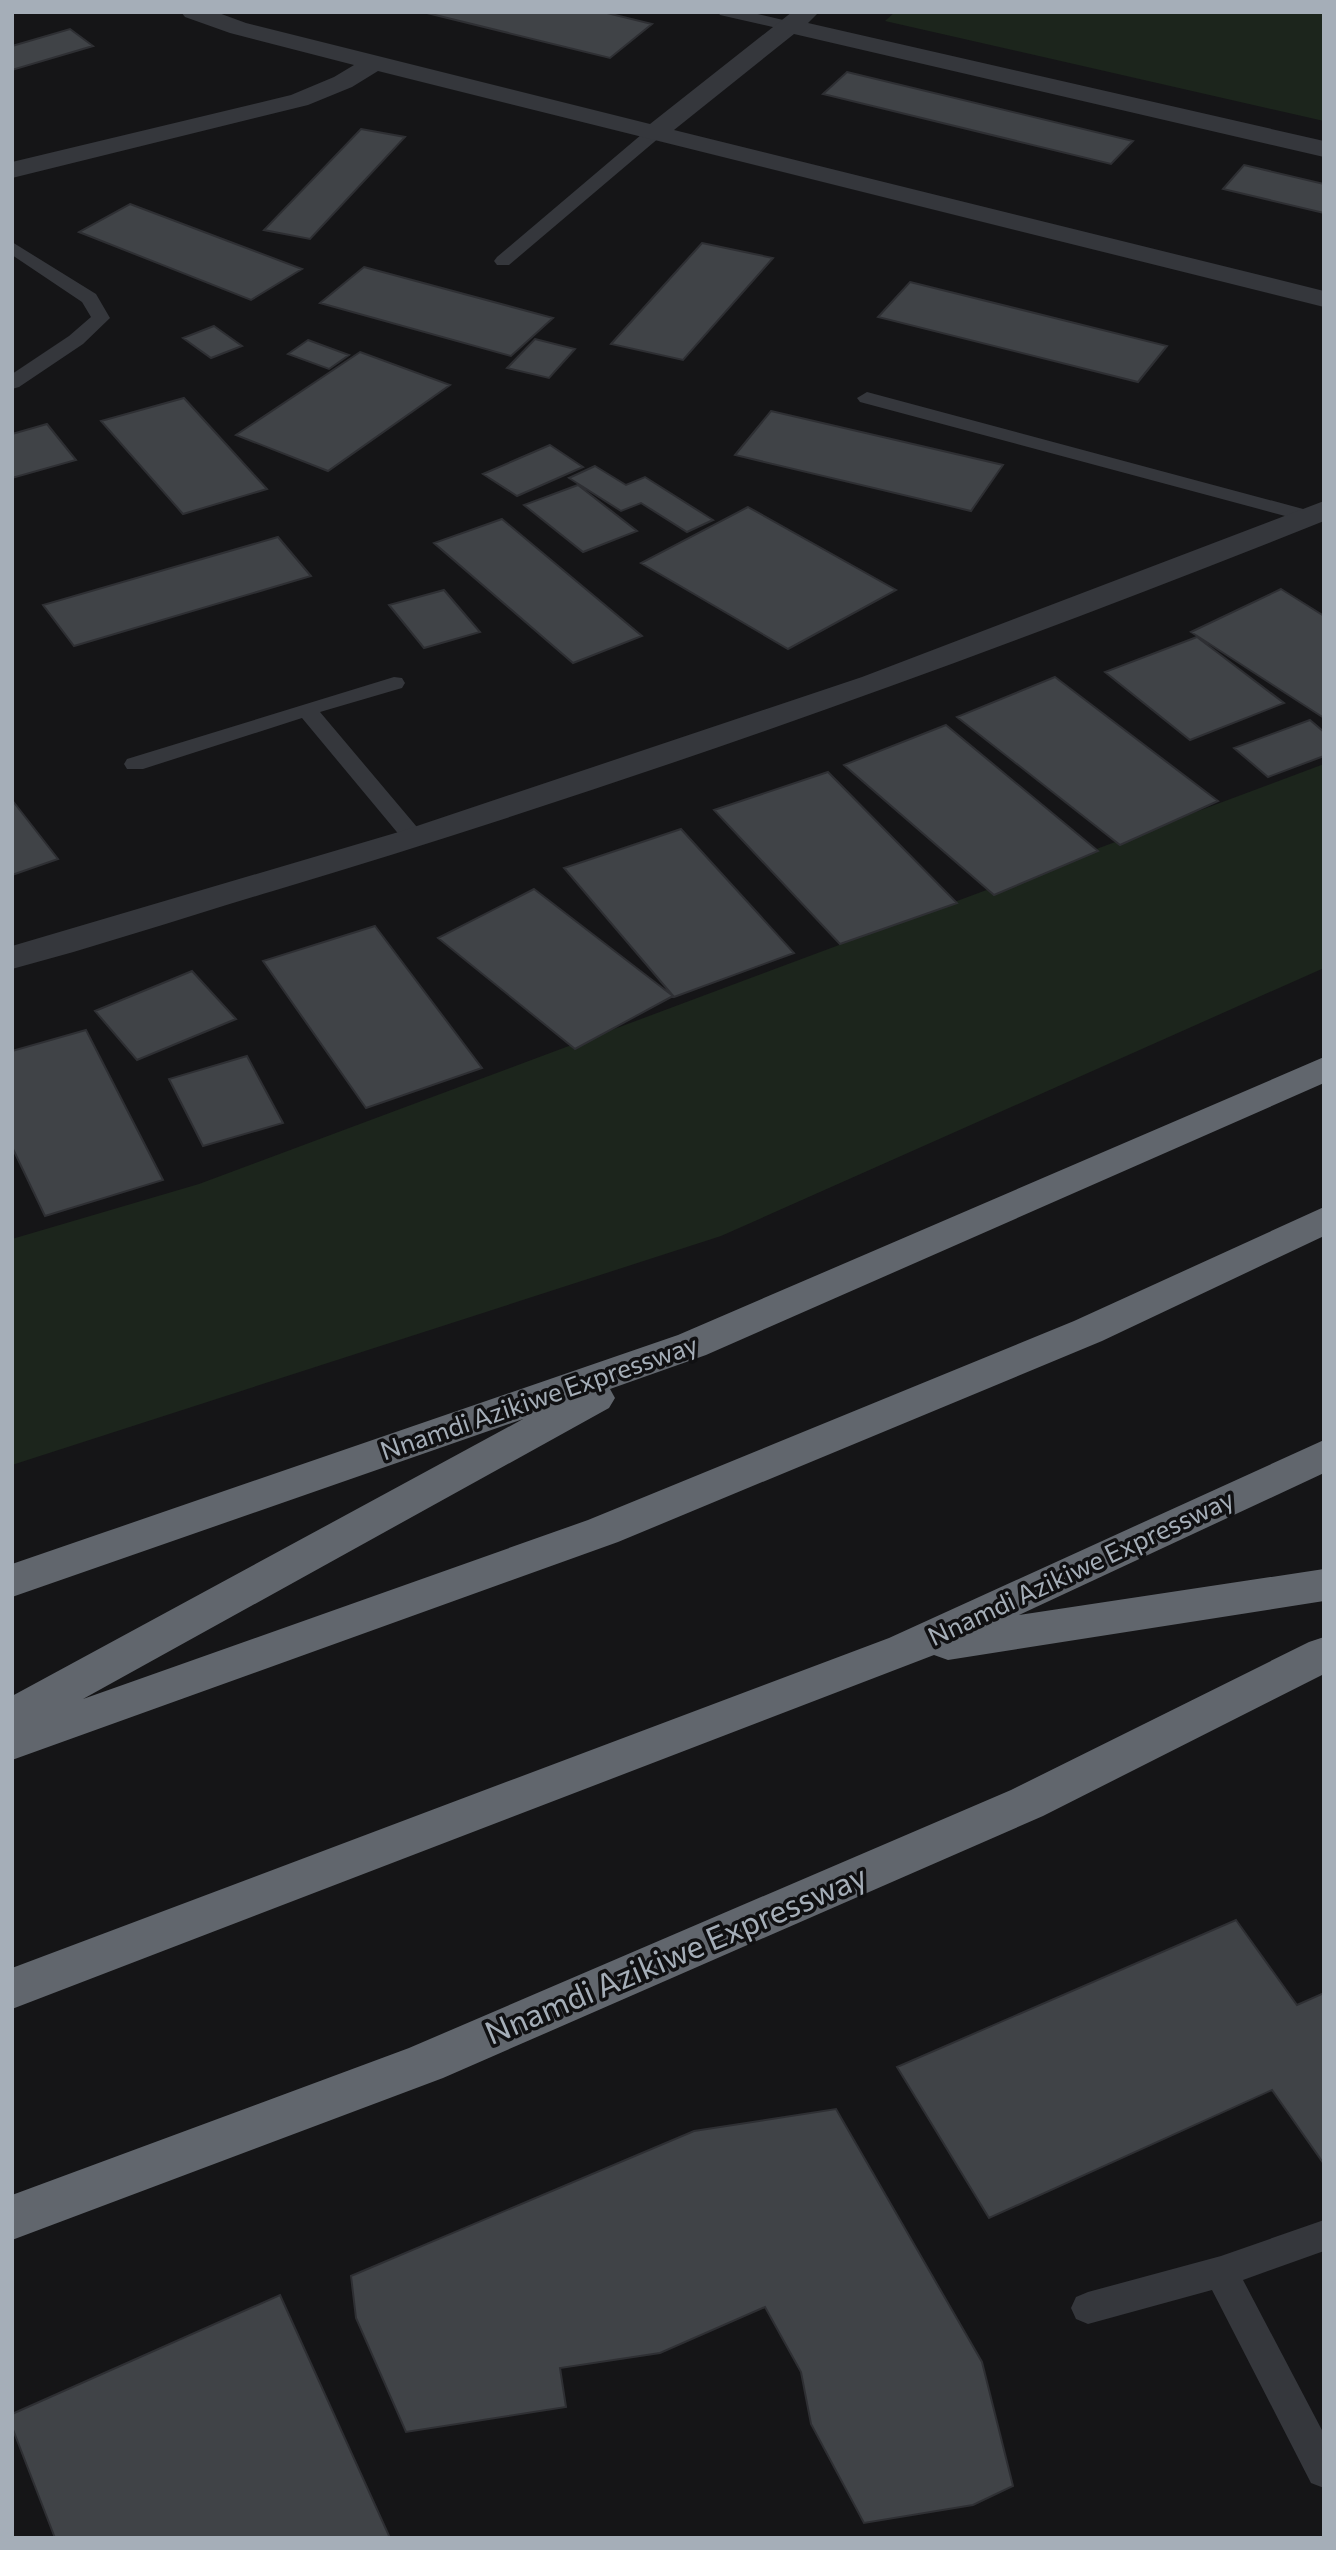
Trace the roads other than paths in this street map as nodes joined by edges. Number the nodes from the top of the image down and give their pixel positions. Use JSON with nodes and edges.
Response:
{"nodes":[{"id":1,"x":193,"y":12,"type":"edge"},
{"id":2,"x":726,"y":12,"type":"edge"},
{"id":3,"x":798,"y":19,"type":"edge"},
{"id":4,"x":374,"y":63,"type":"junction"},
{"id":5,"x":654,"y":133,"type":"junction"},
{"id":6,"x":1324,"y":149,"type":"edge"},
{"id":7,"x":12,"y":170,"type":"edge"},
{"id":8,"x":12,"y":247,"type":"edge"},
{"id":9,"x":503,"y":261,"type":"dead end"},
{"id":10,"x":1324,"y":299,"type":"edge"},
{"id":11,"x":12,"y":383,"type":"edge"},
{"id":12,"x":867,"y":398,"type":"dead end"},
{"id":13,"x":1317,"y":513,"type":"edge"},
{"id":14,"x":394,"y":683,"type":"dead end"},
{"id":15,"x":306,"y":709,"type":"junction"},
{"id":16,"x":135,"y":764,"type":"dead end"},
{"id":17,"x":414,"y":838,"type":"junction"},
{"id":18,"x":12,"y":958,"type":"edge"},
{"id":19,"x":1324,"y":1069,"type":"edge"},
{"id":20,"x":1324,"y":1220,"type":"edge"},
{"id":21,"x":692,"y":1345,"type":"junction"},
{"id":22,"x":1324,"y":1455,"type":"edge"},
{"id":23,"x":12,"y":1581,"type":"edge"},
{"id":24,"x":1324,"y":1585,"type":"edge"},
{"id":25,"x":904,"y":1650,"type":"junction"},
{"id":26,"x":1324,"y":1654,"type":"edge"},
{"id":27,"x":12,"y":1717,"type":"edge"},
{"id":28,"x":12,"y":1742,"type":"edge"},
{"id":29,"x":12,"y":1989,"type":"edge"},
{"id":30,"x":12,"y":2218,"type":"edge"},
{"id":31,"x":1324,"y":2235,"type":"edge"},
{"id":32,"x":1221,"y":2272,"type":"junction"},
{"id":33,"x":1088,"y":2308,"type":"dead end"},
{"id":34,"x":1324,"y":2471,"type":"edge"}],
"edges":[{"from":1,"to":4,"type":"street"},
{"from":2,"to":3,"type":"lane"},
{"from":3,"to":5,"type":"street"},
{"from":3,"to":6,"type":"street"},
{"from":4,"to":5,"type":"street"},
{"from":4,"to":7,"type":"street"},
{"from":5,"to":9,"type":"lane"},
{"from":5,"to":10,"type":"street"},
{"from":8,"to":11,"type":"lane"},
{"from":12,"to":13,"type":"lane"},
{"from":13,"to":17,"type":"street"},
{"from":14,"to":15,"type":"lane"},
{"from":15,"to":16,"type":"lane"},
{"from":15,"to":17,"type":"lane"},
{"from":17,"to":18,"type":"street"},
{"from":19,"to":21,"type":"highway","name":"Nnamdi Azikiwe Expressway"},
{"from":20,"to":28,"type":"highway"},
{"from":21,"to":23,"type":"highway","name":"Nnamdi Azikiwe Expressway"},
{"from":21,"to":27,"type":"highway"},
{"from":22,"to":25,"type":"highway","name":"Nnamdi Azikiwe Expressway"},
{"from":24,"to":25,"type":"highway"},
{"from":25,"to":29,"type":"highway","name":"Nnamdi Azikiwe Expressway"},
{"from":26,"to":30,"type":"highway","name":"Nnamdi Azikiwe Expressway"},
{"from":31,"to":32,"type":"lane"},
{"from":32,"to":33,"type":"lane"},
{"from":32,"to":34,"type":"lane"}]}
